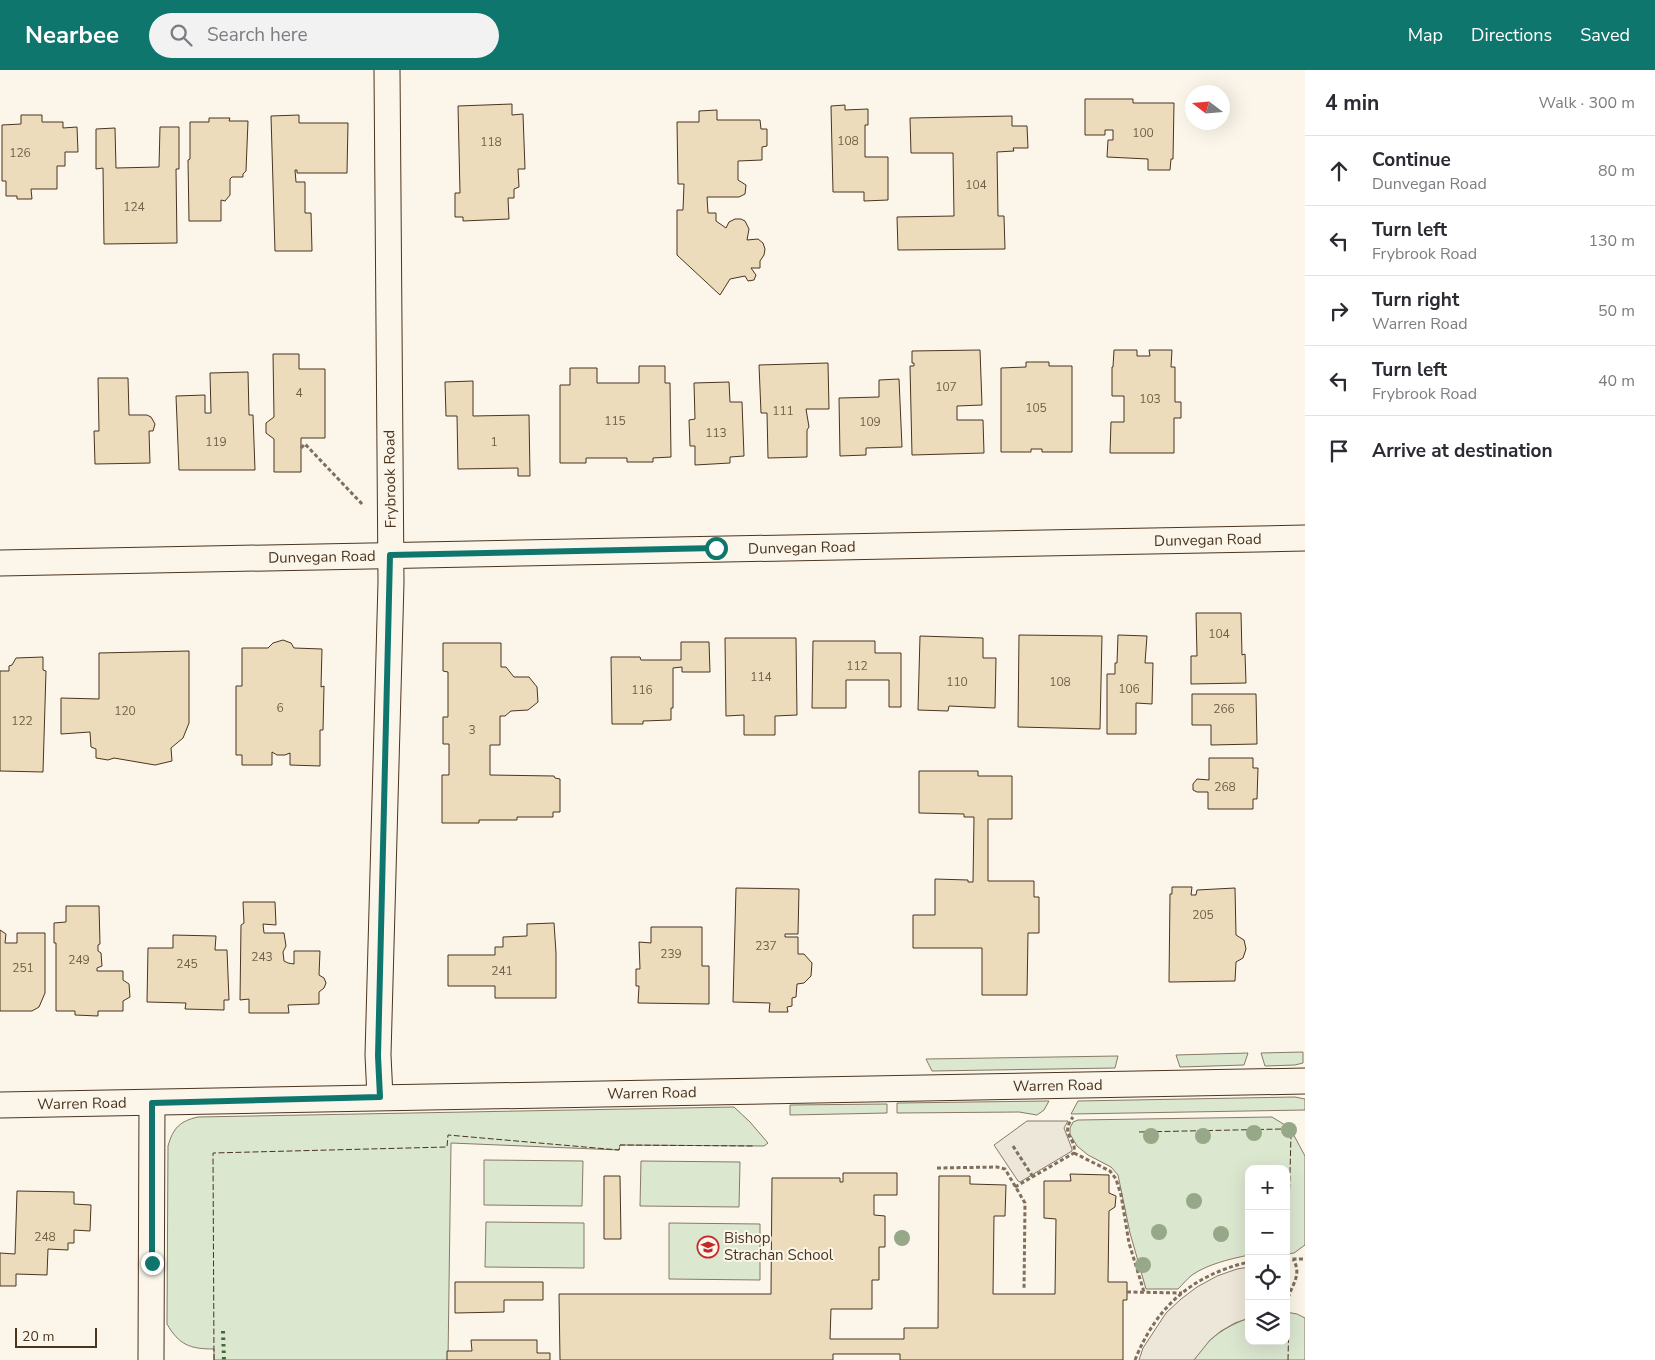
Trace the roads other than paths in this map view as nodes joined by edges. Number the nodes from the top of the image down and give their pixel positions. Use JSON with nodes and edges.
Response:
{"nodes":[{"id":1,"x":387,"y":70,"type":"edge"},
{"id":2,"x":1305,"y":538,"type":"edge"},
{"id":3,"x":390,"y":555,"type":"junction"},
{"id":4,"x":0,"y":563,"type":"edge"},
{"id":5,"x":1305,"y":1081,"type":"edge"},
{"id":6,"x":380,"y":1097,"type":"junction"},
{"id":7,"x":152,"y":1103,"type":"junction"},
{"id":8,"x":0,"y":1105,"type":"edge"},
{"id":9,"x":151,"y":1360,"type":"edge"}],
"edges":[{"from":1,"to":3,"type":"street","name":"Frybrook Road"},
{"from":2,"to":3,"type":"street","name":"Dunvegan Road"},
{"from":3,"to":4,"type":"street","name":"Dunvegan Road"},
{"from":3,"to":6,"type":"street","name":"Frybrook Road"},
{"from":5,"to":6,"type":"street","name":"Warren Road"},
{"from":6,"to":7,"type":"street","name":"Warren Road"},
{"from":7,"to":8,"type":"street","name":"Warren Road"},
{"from":7,"to":9,"type":"street"}]}
